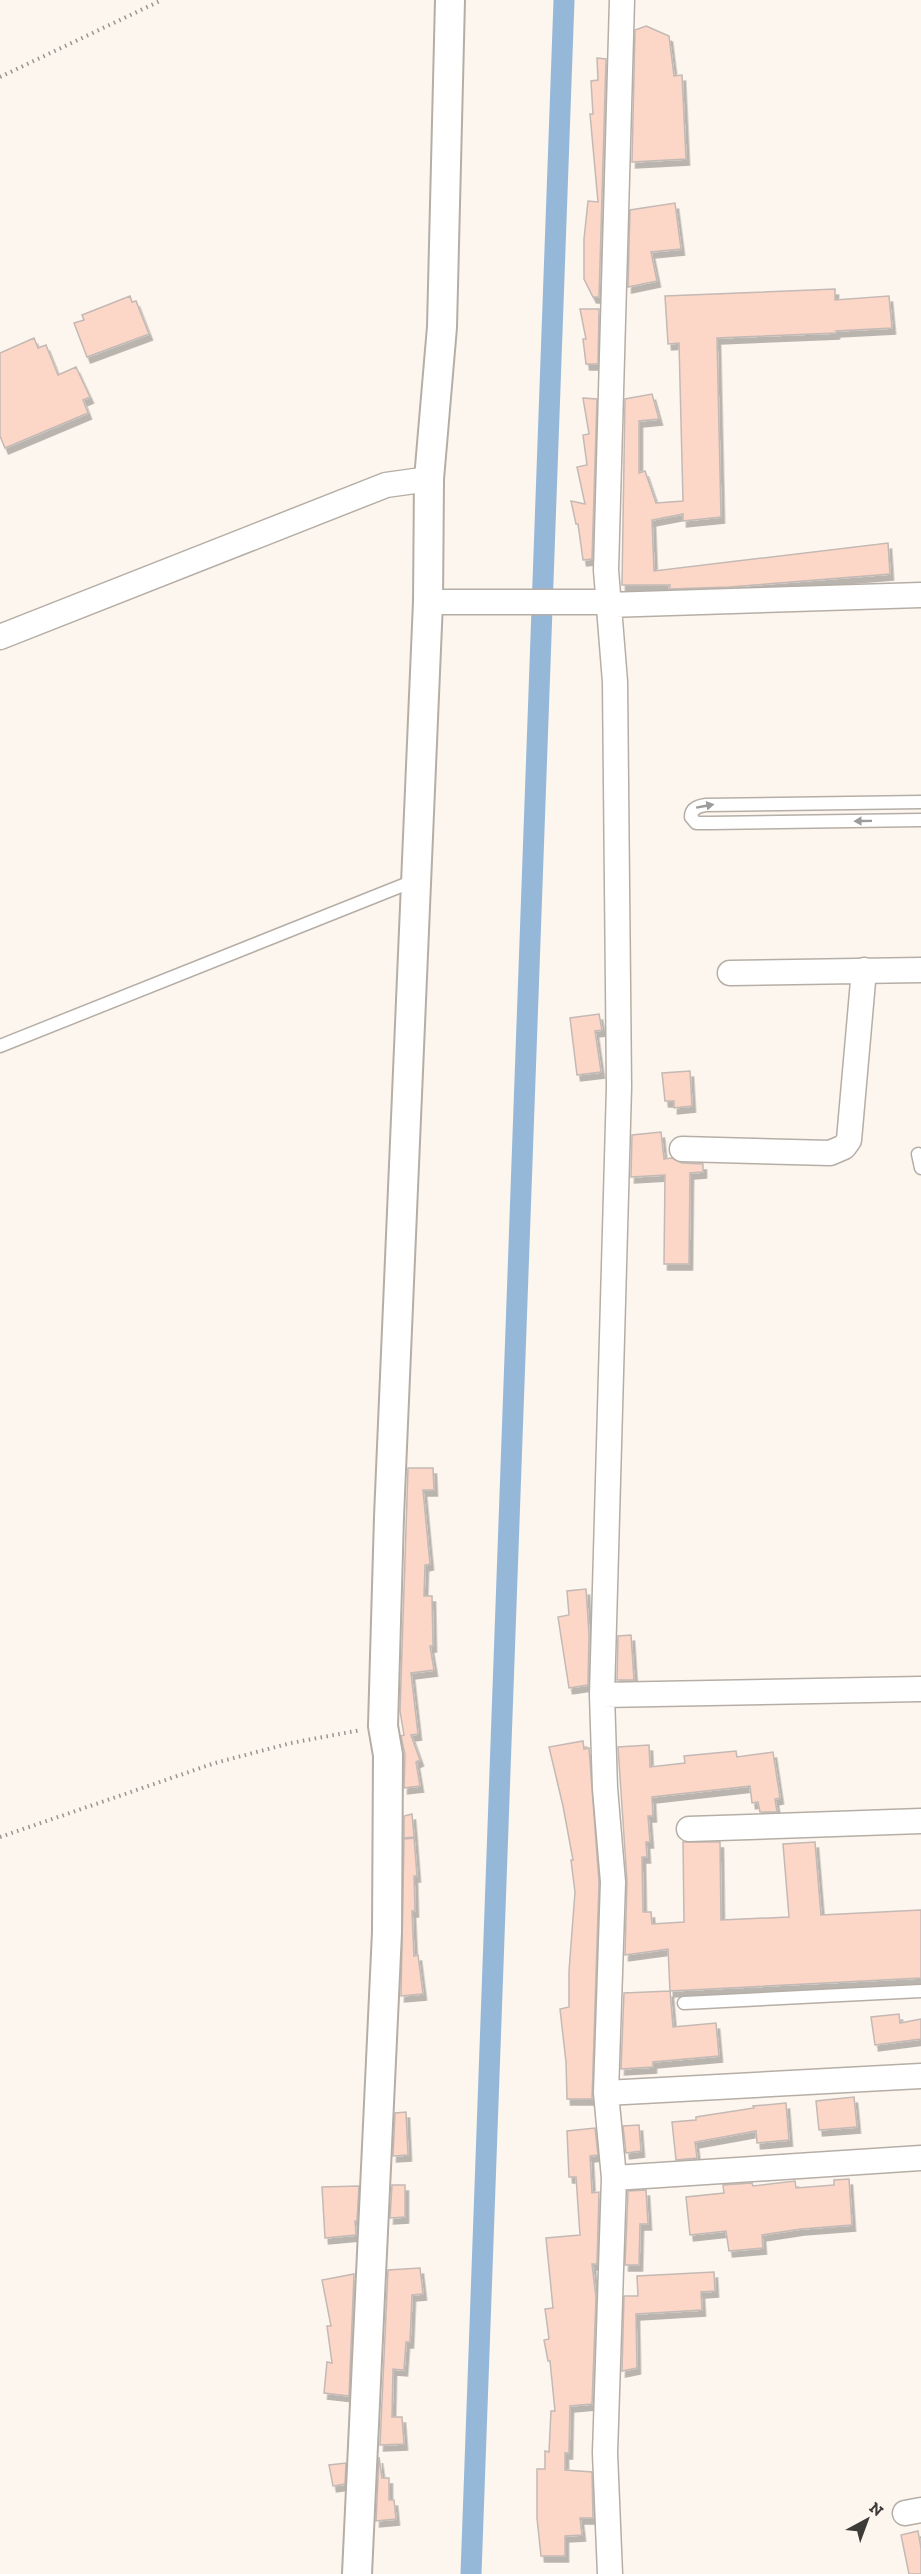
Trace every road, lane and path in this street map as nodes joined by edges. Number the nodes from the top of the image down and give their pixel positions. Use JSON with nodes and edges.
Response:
{"nodes":[{"id":1,"x":162,"y":0,"type":"edge"},
{"id":2,"x":450,"y":0,"type":"edge"},
{"id":3,"x":622,"y":0,"type":"edge"},
{"id":4,"x":0,"y":77,"type":"edge"},
{"id":5,"x":429,"y":478,"type":"junction"},
{"id":6,"x":921,"y":595,"type":"edge"},
{"id":7,"x":440,"y":602,"type":"junction"},
{"id":8,"x":604,"y":603,"type":"junction"},
{"id":9,"x":0,"y":637,"type":"edge"},
{"id":10,"x":921,"y":802,"type":"edge"},
{"id":11,"x":921,"y":820,"type":"edge"},
{"id":12,"x":416,"y":880,"type":"junction"},
{"id":13,"x":864,"y":970,"type":"junction"},
{"id":14,"x":921,"y":970,"type":"edge"},
{"id":15,"x":730,"y":973,"type":"dead end"},
{"id":16,"x":0,"y":1046,"type":"edge"},
{"id":17,"x":681,"y":1149,"type":"dead end"},
{"id":18,"x":918,"y":1154,"type":"dead end"},
{"id":19,"x":921,"y":1168,"type":"edge"},
{"id":20,"x":921,"y":1689,"type":"edge"},
{"id":21,"x":602,"y":1695,"type":"junction"},
{"id":22,"x":383,"y":1726,"type":"junction"},
{"id":23,"x":921,"y":1821,"type":"edge"},
{"id":24,"x":688,"y":1829,"type":"dead end"},
{"id":25,"x":0,"y":1837,"type":"edge"},
{"id":26,"x":921,"y":1991,"type":"edge"},
{"id":27,"x":684,"y":2003,"type":"dead end"},
{"id":28,"x":921,"y":2076,"type":"edge"},
{"id":29,"x":606,"y":2093,"type":"junction"},
{"id":30,"x":921,"y":2158,"type":"edge"},
{"id":31,"x":614,"y":2178,"type":"junction"},
{"id":32,"x":357,"y":2574,"type":"edge"},
{"id":33,"x":610,"y":2574,"type":"edge"}],
"edges":[{"from":1,"to":4,"type":"path"},
{"from":2,"to":5,"type":"street"},
{"from":3,"to":8,"type":"street"},
{"from":5,"to":7,"type":"street"},
{"from":5,"to":9,"type":"street"},
{"from":6,"to":8,"type":"street"},
{"from":7,"to":8,"type":"street"},
{"from":7,"to":12,"type":"street"},
{"from":8,"to":21,"type":"street"},
{"from":11,"to":10,"type":"lane","one_way":true},
{"from":12,"to":16,"type":"lane"},
{"from":12,"to":22,"type":"street"},
{"from":13,"to":14,"type":"street"},
{"from":13,"to":15,"type":"street"},
{"from":13,"to":17,"type":"street"},
{"from":18,"to":19,"type":"lane"},
{"from":20,"to":21,"type":"street"},
{"from":21,"to":29,"type":"street"},
{"from":22,"to":25,"type":"path"},
{"from":22,"to":32,"type":"street"},
{"from":23,"to":24,"type":"street"},
{"from":26,"to":27,"type":"lane"},
{"from":28,"to":29,"type":"street"},
{"from":29,"to":31,"type":"street"},
{"from":30,"to":31,"type":"street"},
{"from":31,"to":33,"type":"street"}]}
